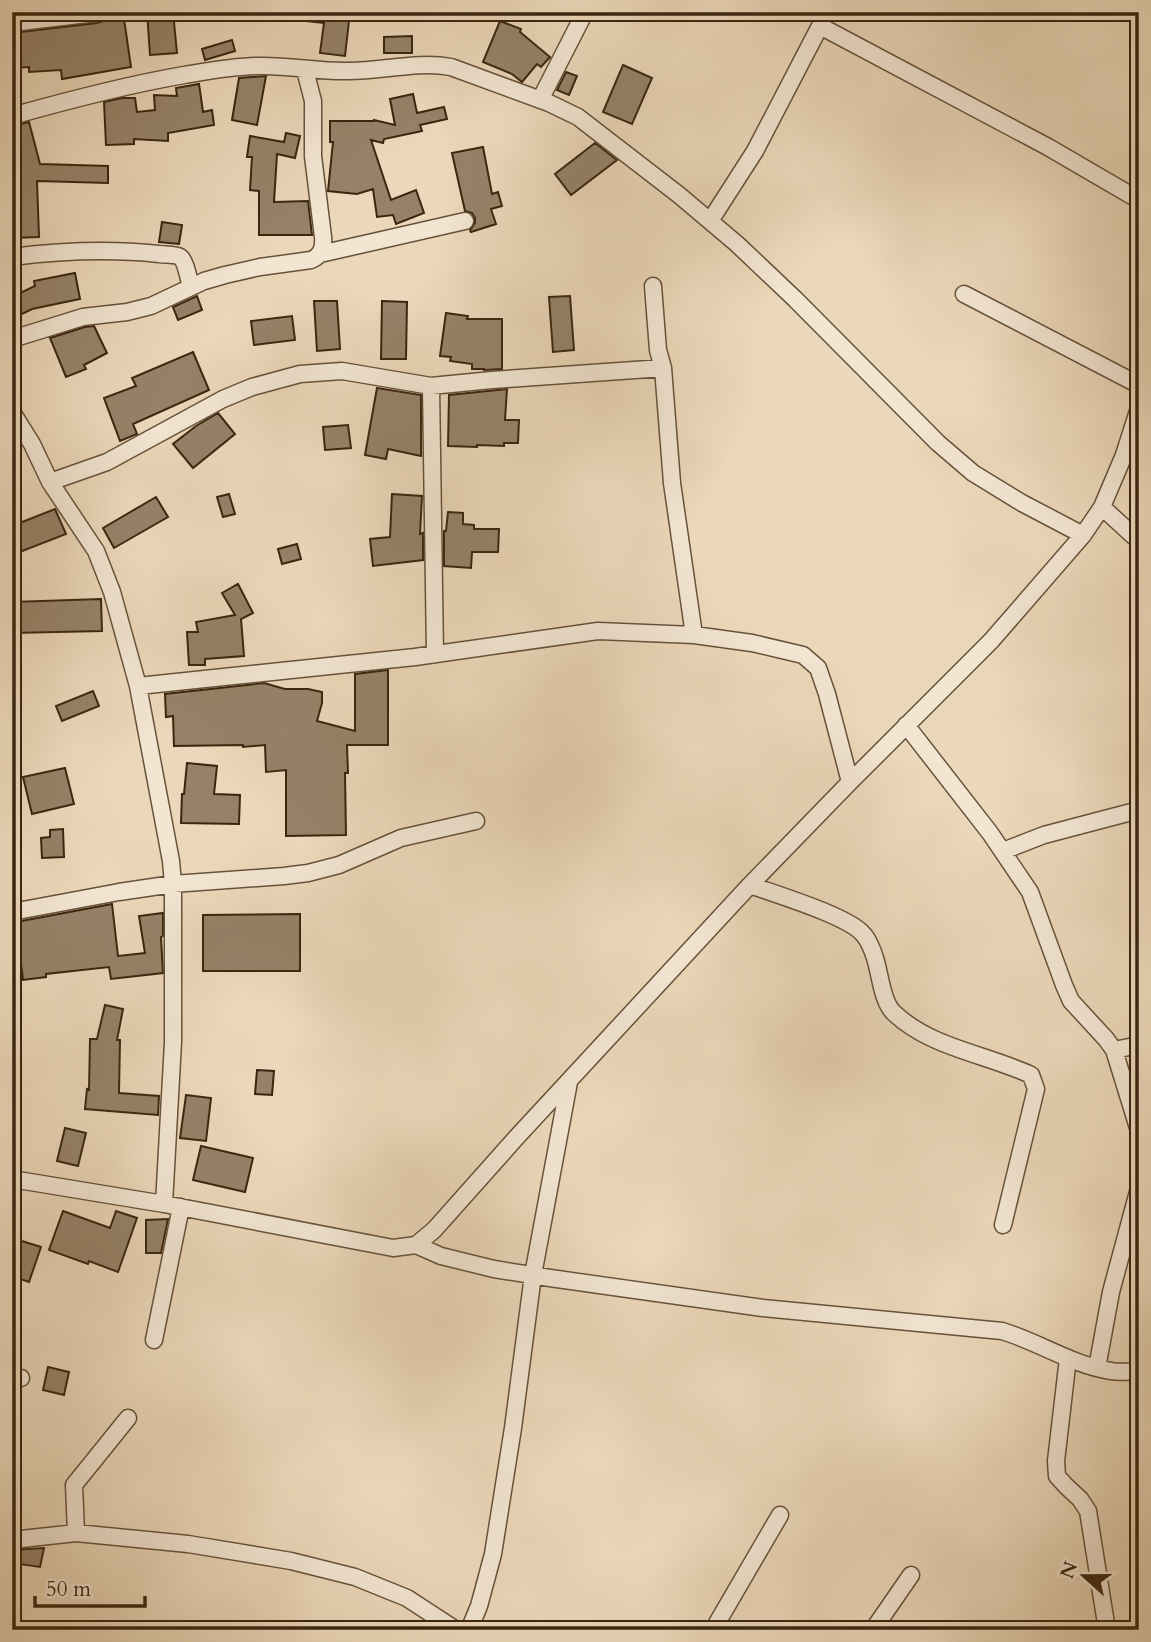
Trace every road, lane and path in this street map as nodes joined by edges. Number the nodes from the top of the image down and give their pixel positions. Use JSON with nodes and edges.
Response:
{"nodes":[{"id":1,"x":585,"y":12,"type":"edge"},
{"id":2,"x":1131,"y":12,"type":"edge"},
{"id":3,"x":96,"y":13,"type":"edge"},
{"id":4,"x":1139,"y":16,"type":"edge"},
{"id":5,"x":823,"y":19,"type":"edge"},
{"id":6,"x":12,"y":23,"type":"edge"},
{"id":7,"x":305,"y":70,"type":"junction"},
{"id":8,"x":540,"y":100,"type":"junction"},
{"id":9,"x":12,"y":116,"type":"edge"},
{"id":10,"x":1139,"y":200,"type":"edge"},
{"id":11,"x":465,"y":221,"type":"dead end"},
{"id":12,"x":710,"y":221,"type":"junction"},
{"id":13,"x":320,"y":254,"type":"junction"},
{"id":14,"x":12,"y":257,"type":"edge"},
{"id":15,"x":653,"y":286,"type":"dead end"},
{"id":16,"x":191,"y":287,"type":"junction"},
{"id":17,"x":964,"y":295,"type":"dead end"},
{"id":18,"x":12,"y":339,"type":"edge"},
{"id":19,"x":663,"y":368,"type":"junction"},
{"id":20,"x":1139,"y":385,"type":"edge"},
{"id":21,"x":431,"y":386,"type":"junction"},
{"id":22,"x":1139,"y":408,"type":"edge"},
{"id":23,"x":12,"y":412,"type":"edge"},
{"id":24,"x":50,"y":482,"type":"junction"},
{"id":25,"x":1102,"y":508,"type":"junction"},
{"id":26,"x":1083,"y":535,"type":"junction"},
{"id":27,"x":1139,"y":541,"type":"edge"},
{"id":28,"x":694,"y":635,"type":"junction"},
{"id":29,"x":435,"y":654,"type":"junction"},
{"id":30,"x":138,"y":686,"type":"junction"},
{"id":31,"x":906,"y":725,"type":"junction"},
{"id":32,"x":850,"y":782,"type":"junction"},
{"id":33,"x":1139,"y":810,"type":"edge"},
{"id":34,"x":476,"y":821,"type":"dead end"},
{"id":35,"x":1003,"y":851,"type":"junction"},
{"id":36,"x":173,"y":884,"type":"junction"},
{"id":37,"x":750,"y":885,"type":"junction"},
{"id":38,"x":12,"y":912,"type":"edge"},
{"id":39,"x":1139,"y":1045,"type":"edge"},
{"id":40,"x":1114,"y":1050,"type":"junction"},
{"id":41,"x":569,"y":1081,"type":"junction"},
{"id":42,"x":1139,"y":1131,"type":"edge"},
{"id":43,"x":12,"y":1179,"type":"edge"},
{"id":44,"x":1139,"y":1188,"type":"edge"},
{"id":45,"x":164,"y":1204,"type":"junction"},
{"id":46,"x":181,"y":1207,"type":"junction"},
{"id":47,"x":1003,"y":1225,"type":"dead end"},
{"id":48,"x":416,"y":1245,"type":"junction"},
{"id":49,"x":533,"y":1275,"type":"junction"},
{"id":50,"x":154,"y":1340,"type":"dead end"},
{"id":51,"x":1068,"y":1358,"type":"junction"},
{"id":52,"x":1097,"y":1368,"type":"junction"},
{"id":53,"x":1139,"y":1371,"type":"edge"},
{"id":54,"x":128,"y":1418,"type":"dead end"},
{"id":55,"x":780,"y":1515,"type":"dead end"},
{"id":56,"x":76,"y":1533,"type":"junction"},
{"id":57,"x":12,"y":1540,"type":"edge"},
{"id":58,"x":911,"y":1575,"type":"dead end"},
{"id":59,"x":456,"y":1630,"type":"edge"},
{"id":60,"x":469,"y":1630,"type":"edge"},
{"id":61,"x":713,"y":1630,"type":"edge"},
{"id":62,"x":873,"y":1630,"type":"edge"},
{"id":63,"x":1107,"y":1630,"type":"edge"}],
"edges":[{"from":1,"to":8,"type":"street"},
{"from":2,"to":4,"type":"street"},
{"from":3,"to":6,"type":"street"},
{"from":5,"to":10,"type":"street"},
{"from":5,"to":12,"type":"street"},
{"from":7,"to":8,"type":"street"},
{"from":7,"to":9,"type":"street"},
{"from":7,"to":13,"type":"street"},
{"from":8,"to":12,"type":"street"},
{"from":11,"to":13,"type":"street"},
{"from":12,"to":26,"type":"street"},
{"from":13,"to":16,"type":"street"},
{"from":14,"to":16,"type":"street"},
{"from":15,"to":19,"type":"street"},
{"from":16,"to":18,"type":"street"},
{"from":17,"to":20,"type":"street"},
{"from":19,"to":21,"type":"street"},
{"from":19,"to":28,"type":"street"},
{"from":21,"to":24,"type":"street"},
{"from":21,"to":29,"type":"street"},
{"from":22,"to":25,"type":"street"},
{"from":23,"to":24,"type":"street"},
{"from":24,"to":30,"type":"street"},
{"from":25,"to":26,"type":"street"},
{"from":25,"to":27,"type":"street"},
{"from":26,"to":31,"type":"street"},
{"from":28,"to":29,"type":"street"},
{"from":28,"to":32,"type":"street"},
{"from":29,"to":30,"type":"street"},
{"from":30,"to":36,"type":"street"},
{"from":31,"to":32,"type":"street"},
{"from":31,"to":35,"type":"street"},
{"from":32,"to":37,"type":"street"},
{"from":33,"to":35,"type":"street"},
{"from":34,"to":36,"type":"street"},
{"from":35,"to":40,"type":"street"},
{"from":36,"to":38,"type":"street"},
{"from":36,"to":45,"type":"street"},
{"from":37,"to":41,"type":"street"},
{"from":37,"to":47,"type":"street"},
{"from":39,"to":40,"type":"street"},
{"from":40,"to":42,"type":"street"},
{"from":41,"to":48,"type":"street"},
{"from":41,"to":49,"type":"street"},
{"from":43,"to":45,"type":"street"},
{"from":44,"to":52,"type":"street"},
{"from":45,"to":46,"type":"street"},
{"from":46,"to":48,"type":"street"},
{"from":46,"to":50,"type":"street"},
{"from":48,"to":49,"type":"street"},
{"from":49,"to":51,"type":"street"},
{"from":49,"to":60,"type":"street"},
{"from":51,"to":52,"type":"street"},
{"from":51,"to":63,"type":"street"},
{"from":52,"to":53,"type":"street"},
{"from":54,"to":56,"type":"street"},
{"from":55,"to":61,"type":"street"},
{"from":56,"to":57,"type":"street"},
{"from":56,"to":59,"type":"street"},
{"from":58,"to":62,"type":"street"}]}
